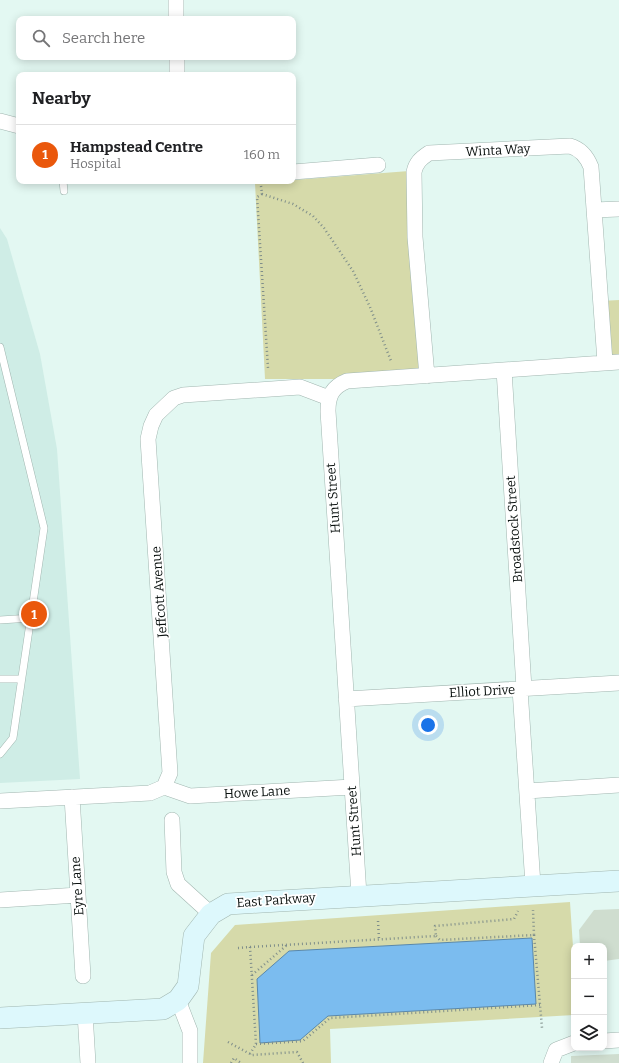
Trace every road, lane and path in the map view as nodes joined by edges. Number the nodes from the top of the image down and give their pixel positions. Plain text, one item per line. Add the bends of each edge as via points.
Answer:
1 (176, 0) edge
2 (176, 16) edge
3 (177, 60) edge
4 (177, 72) edge
5 (0, 121) edge
6 (16, 125) edge
7 (378, 165) dead end
8 (296, 172) edge
9 (63, 184) edge
10 (261, 186) dead end
11 (64, 191) dead end
12 (262, 194) junction
13 (619, 209) edge
14 (594, 210) junction
15 (0, 347) edge
16 (397, 361) dead end
17 (612, 362) edge
18 (268, 368) dead end
19 (504, 370) junction
20 (427, 376) junction
21 (329, 398) junction
22 (31, 618) junction
23 (0, 620) edge
24 (0, 679) edge
25 (21, 679) junction
26 (619, 683) edge
27 (522, 689) junction
28 (346, 699) junction
29 (0, 754) edge
30 (619, 785) edge
31 (164, 787) junction
32 (352, 787) junction
33 (527, 791) junction
34 (72, 797) junction
35 (0, 801) edge
36 (172, 820) dead end
37 (619, 880) edge
38 (533, 885) junction
39 (78, 895) junction
40 (359, 895) junction
41 (0, 900) edge
42 (533, 910) dead end
43 (518, 911) dead end
44 (211, 914) junction
45 (378, 921) dead end
46 (534, 935) junction
47 (436, 936) junction
48 (379, 939) junction
49 (288, 945) junction
50 (250, 947) junction
51 (238, 948) dead end
52 (83, 976) dead end
53 (252, 976) junction
54 (178, 1000) junction
55 (540, 1005) junction
56 (85, 1013) junction
57 (0, 1018) edge
58 (542, 1028) dead end
59 (619, 1040) edge
60 (607, 1041) edge
61 (228, 1042) dead end
62 (256, 1044) junction
63 (571, 1044) edge
64 (250, 1054) junction
65 (88, 1063) edge
66 (190, 1063) edge
67 (231, 1063) edge
68 (241, 1063) edge
69 (303, 1063) edge
70 (551, 1063) edge

1 - 2 street
3 - 4 street
5 - 6 street
7 - 8 street
9 - 11 lane
10 - 12 path
12 - 16 path via 292,204 313,216 324,228 353,271 370,306 390,361
12 - 18 path via 257,197
13 - 14 street
14 - 17 street, Winta Way
14 - 20 street, Winta Way via 591,167 584,154 570,146 429,153 421,158 414,172 415,237
15 - 22 lane via 44,528
17 - 19 street
19 - 20 street
19 - 27 street, Broadstock Street
20 - 21 street via 347,381 331,392
21 - 28 street, Hunt Street via 328,419
21 - 31 street, Jeffcott Avenue via 300,387 192,393 174,398 156,415 150,426 148,439 170,773
22 - 23 lane
22 - 25 lane
24 - 25 lane
25 - 29 lane via 13,738
26 - 27 street, Elliot Drive
27 - 28 street, Elliot Drive
27 - 33 street, Broadstock Street
28 - 32 street, Hunt Street
30 - 33 street
31 - 32 street, Howe Lane via 190,796
31 - 34 street via 150,793
32 - 40 street, Hunt Street
33 - 38 street, Broadstock Street
34 - 35 street
34 - 39 street, Eyre Lane
36 - 44 street via 174,872 178,884
37 - 38 street, East Parkway
38 - 40 street, East Parkway
39 - 41 street
39 - 52 street, Eyre Lane
40 - 44 street, East Parkway via 237,902 225,905
42 - 46 path
43 - 47 path via 514,919 435,926
44 - 54 street, East Parkway via 194,936 188,986
45 - 48 path
46 - 47 path via 440,940
46 - 55 path
47 - 48 path
48 - 49 path
49 - 50 path
49 - 53 path
50 - 51 path
50 - 53 path
53 - 62 path
54 - 56 street via 162,1009
54 - 66 street via 190,1031
55 - 58 path
55 - 62 path via 330,1018 303,1041
56 - 57 street
56 - 65 street
59 - 60 street
61 - 64 path
62 - 64 path
63 - 70 street via 556,1050
64 - 69 path via 297,1052
67 - 68 path via 234,1058

